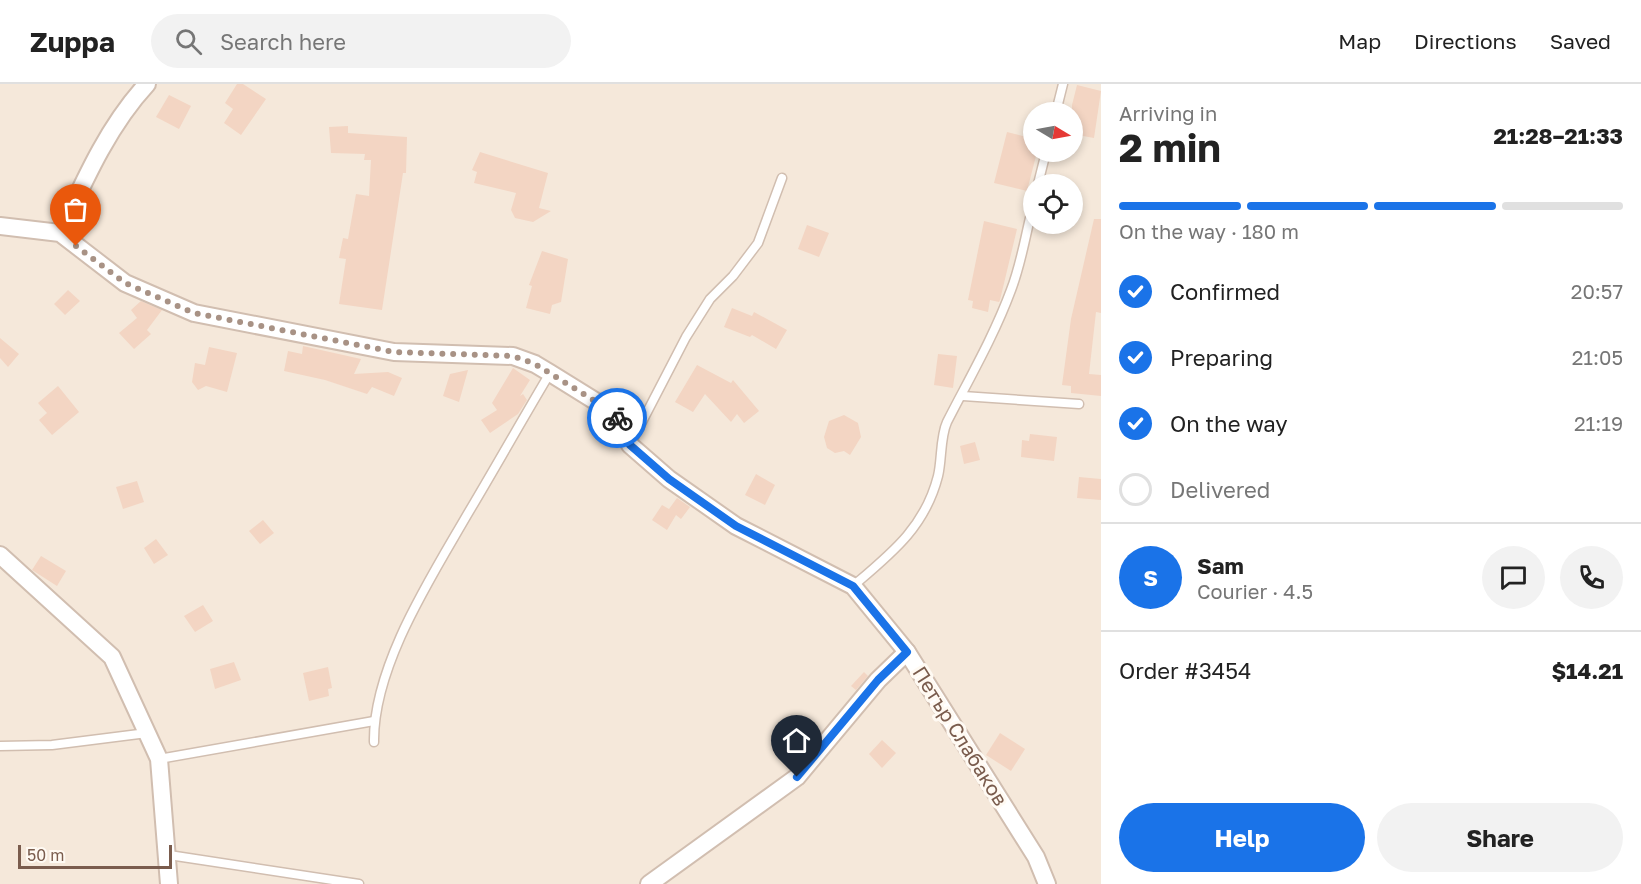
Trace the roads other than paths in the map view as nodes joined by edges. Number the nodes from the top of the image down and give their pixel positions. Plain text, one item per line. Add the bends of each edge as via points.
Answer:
1 (147, 84) edge
2 (1063, 84) edge
3 (1058, 102) edge
4 (782, 178) dead end
5 (0, 226) edge
6 (60, 233) junction
7 (1026, 234) edge
8 (550, 373) junction
9 (963, 396) junction
10 (1079, 404) dead end
11 (630, 445) junction
12 (0, 555) edge
13 (853, 586) junction
14 (907, 652) junction
15 (374, 721) junction
16 (147, 734) junction
17 (374, 742) dead end
18 (0, 746) edge
19 (159, 759) junction
20 (169, 855) junction
21 (169, 884) edge
22 (359, 884) edge
23 (649, 884) edge
24 (1047, 884) edge

1 - 6 street via 93,161
2 - 3 lane
4 - 11 lane via 758,243 710,299
5 - 6 street
6 - 8 street, Петър Слабаков via 125,283 194,313 394,352 513,356
7 - 9 lane via 1012,289
8 - 11 street, Петър Слабаков via 616,414
8 - 15 lane via 419,597 396,651
9 - 10 lane
9 - 13 lane via 946,425 934,493 923,517 904,540
11 - 13 street, Петър Слабаков via 669,479 736,526
12 - 16 street via 112,657
13 - 14 street, Петър Слабаков
14 - 23 street via 878,680 797,777
14 - 24 street, Петър Слабаков via 1036,857
15 - 17 lane
15 - 19 lane
16 - 18 lane via 52,745
16 - 19 street
19 - 20 street
20 - 21 street
20 - 22 lane

